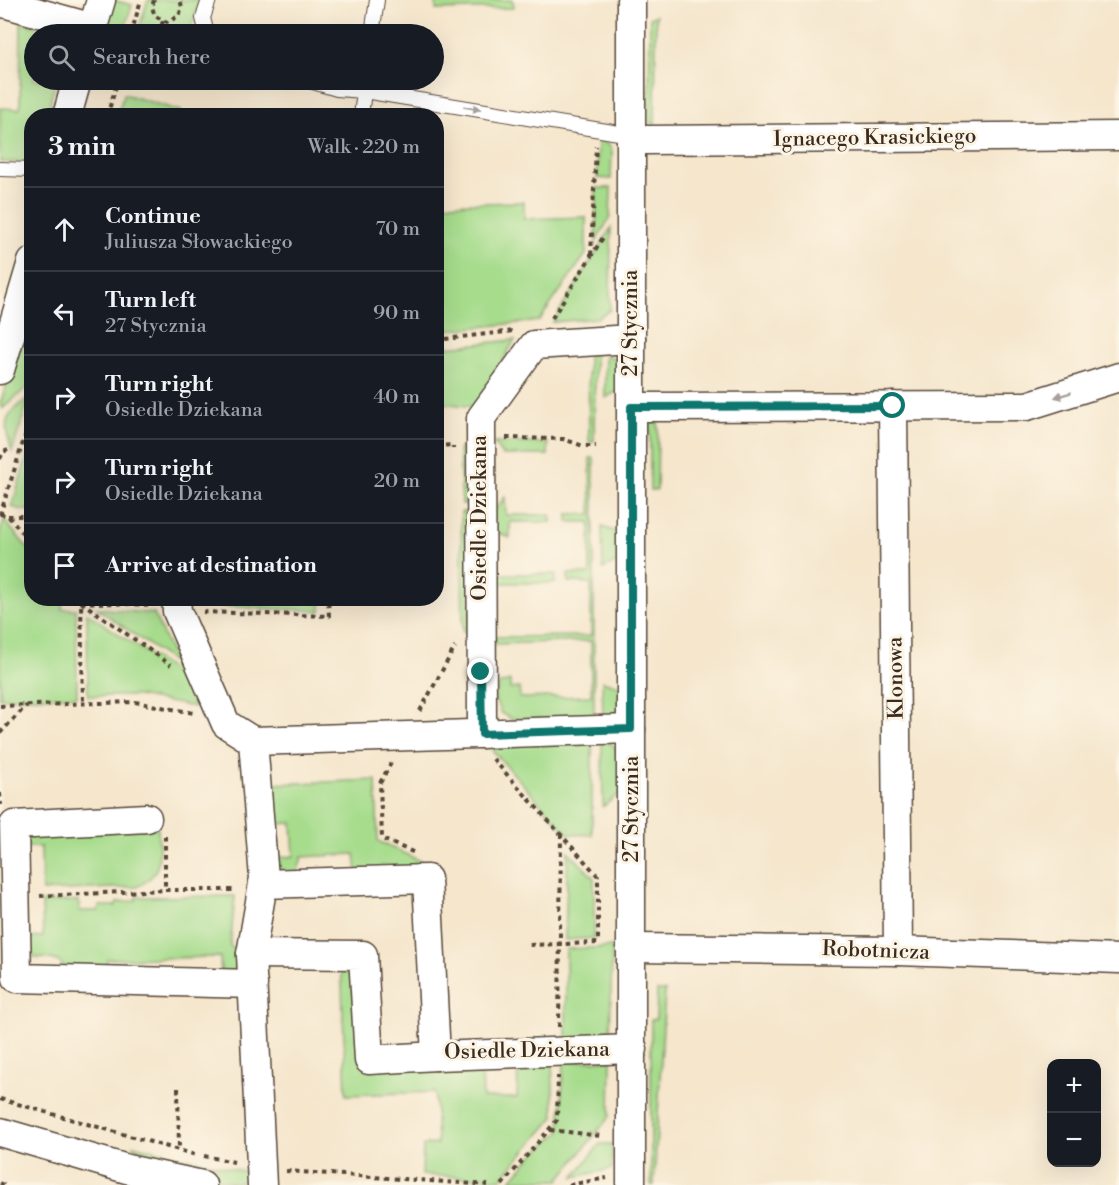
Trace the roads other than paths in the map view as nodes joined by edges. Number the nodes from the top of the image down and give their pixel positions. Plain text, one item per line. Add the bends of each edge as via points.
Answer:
1 (101, 0) edge
2 (209, 0) edge
3 (377, 0) edge
4 (631, 0) edge
5 (0, 2) edge
6 (70, 24) edge
7 (94, 24) edge
8 (204, 24) edge
9 (373, 24) edge
10 (74, 90) edge
11 (364, 90) edge
12 (386, 90) edge
13 (69, 108) edge
14 (362, 108) edge
15 (631, 135) junction
16 (1119, 136) edge
17 (0, 169) edge
18 (24, 170) edge
19 (24, 308) edge
20 (631, 339) junction
21 (3, 355) edge
22 (1119, 377) edge
23 (893, 406) junction
24 (631, 407) junction
25 (176, 606) edge
26 (631, 729) junction
27 (476, 734) junction
28 (253, 741) junction
29 (147, 818) road end
30 (10, 884) edge
31 (263, 887) junction
32 (633, 948) junction
33 (898, 951) junction
34 (251, 954) junction
35 (1119, 959) edge
36 (253, 984) junction
37 (633, 1049) junction
38 (436, 1056) junction
39 (0, 1132) edge
40 (623, 1181) edge
41 (201, 1185) edge
42 (262, 1185) edge

1 - 7 street
2 - 8 lane
3 - 9 lane
4 - 15 street, 27 Stycznia
5 - 6 street
10 - 13 street
11 - 14 lane
12 -> 15 lane
15 - 16 street, Ignacego Krasickiego via 645,140
15 - 20 street, 27 Stycznia
17 - 18 lane
19 - 21 street
20 - 24 street, 27 Stycznia
20 - 27 street, Osiedle Dziekana via 534,345 481,418
22 -> 23 street via 1027,406
23 - 24 street
23 - 33 street, Klonowa
24 - 26 street, 27 Stycznia
25 - 28 street via 226,724
26 - 27 street
26 - 32 street, 27 Stycznia
27 - 28 street
28 - 31 street
29 - 30 street via 14,825
30 - 36 street via 17,978
31 - 34 street
31 - 38 street, Osiedle Dziekana via 427,879
32 - 33 street, Robotnicza
32 - 37 street, 27 Stycznia
33 - 35 street, Robotnicza
34 - 36 street
34 - 38 street via 363,955 369,1060
36 - 42 street
37 - 38 street, Osiedle Dziekana
37 - 40 street, 27 Stycznia
39 - 41 street via 127,1169

